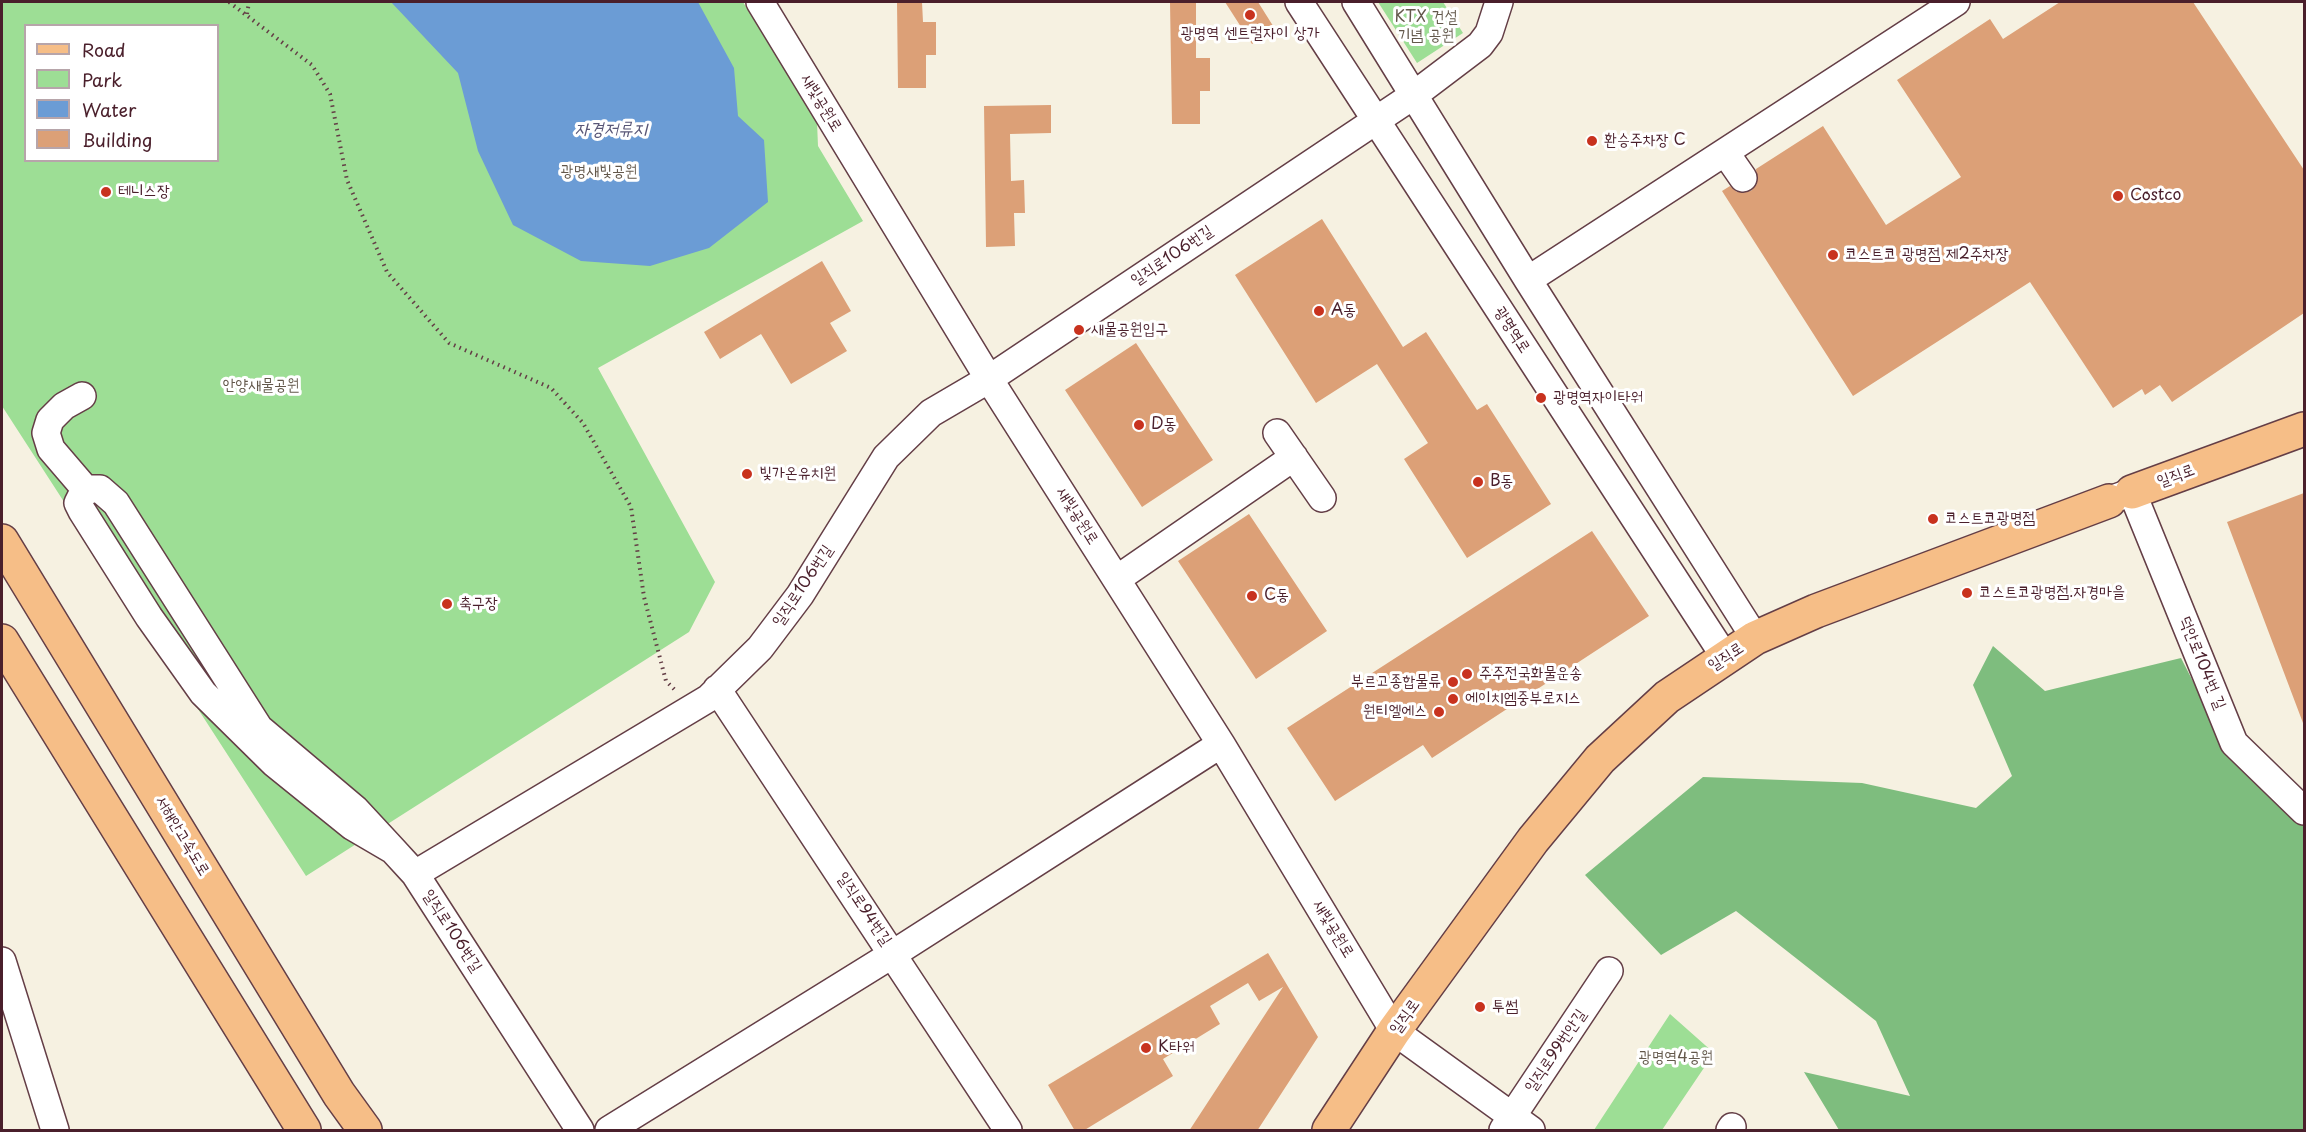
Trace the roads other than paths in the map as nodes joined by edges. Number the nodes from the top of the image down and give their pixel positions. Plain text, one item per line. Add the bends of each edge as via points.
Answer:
1 (760, 2) edge
2 (1299, 2) edge
3 (1356, 2) edge
4 (1499, 2) edge
5 (1956, 2) edge
6 (1414, 95) junction
7 (1374, 119) junction
8 (1725, 152) junction
9 (1743, 178) dead end
10 (1528, 280) junction
11 (989, 379) junction
12 (82, 396) dead end
13 (2304, 429) edge
14 (1277, 433) dead end
15 (1294, 457) junction
16 (2121, 497) junction
17 (1323, 498) dead end
18 (2, 541) edge
19 (1117, 579) junction
20 (1755, 638) junction
21 (2, 642) edge
22 (1725, 657) junction
23 (717, 689) junction
24 (1221, 744) junction
25 (2304, 812) edge
26 (415, 874) junction
27 (893, 954) junction
28 (2, 962) edge
29 (1609, 971) dead end
30 (1394, 1031) junction
31 (1515, 1126) edge
32 (55, 1131) edge
33 (303, 1131) edge
34 (365, 1131) edge
35 (580, 1131) edge
36 (609, 1131) edge
37 (1008, 1131) edge
38 (1329, 1131) edge

1 - 11 street, 새빛공원로
2 - 7 street, 광명역로
3 - 6 street
4 - 6 street, 일직로106번길 via 1489,33 1480,45
5 - 8 street
6 - 7 street, 일직로106번길
6 - 10 street
7 - 11 street, 일직로106번길
7 - 22 street, 광명역로
8 - 9 street
8 - 10 street
10 - 20 street
11 - 19 street, 새빛공원로
11 - 23 street, 일직로106번길 via 931,413 886,457 800,595 760,648
12 - 26 street via 50,420 46,433 51,449 87,491 100,489 116,503 259,728 355,809
13 - 16 main road, 일직로
14 - 15 street
15 - 17 street
15 - 19 street
16 - 20 main road, 일직로 via 1816,611
16 - 25 street, 덕안로104번 길 via 2234,743
18 - 34 main road, 서해안고속도로
19 - 24 street, 새빛공원로
20 - 22 main road, 일직로
21 - 33 main road
22 - 30 main road, 일직로 via 1667,698 1600,759 1533,840
23 - 26 street, 일직로106번길 via 709,698
23 - 27 street, 일직로94번길
24 - 27 street
24 - 30 street, 새빛공원로
26 - 35 street, 일직로106번길
27 - 36 street
27 - 37 street, 일직로94번길
28 - 32 street
29 - 31 street, 일직로99번안길
30 - 31 street
30 - 38 main road, 일직로

